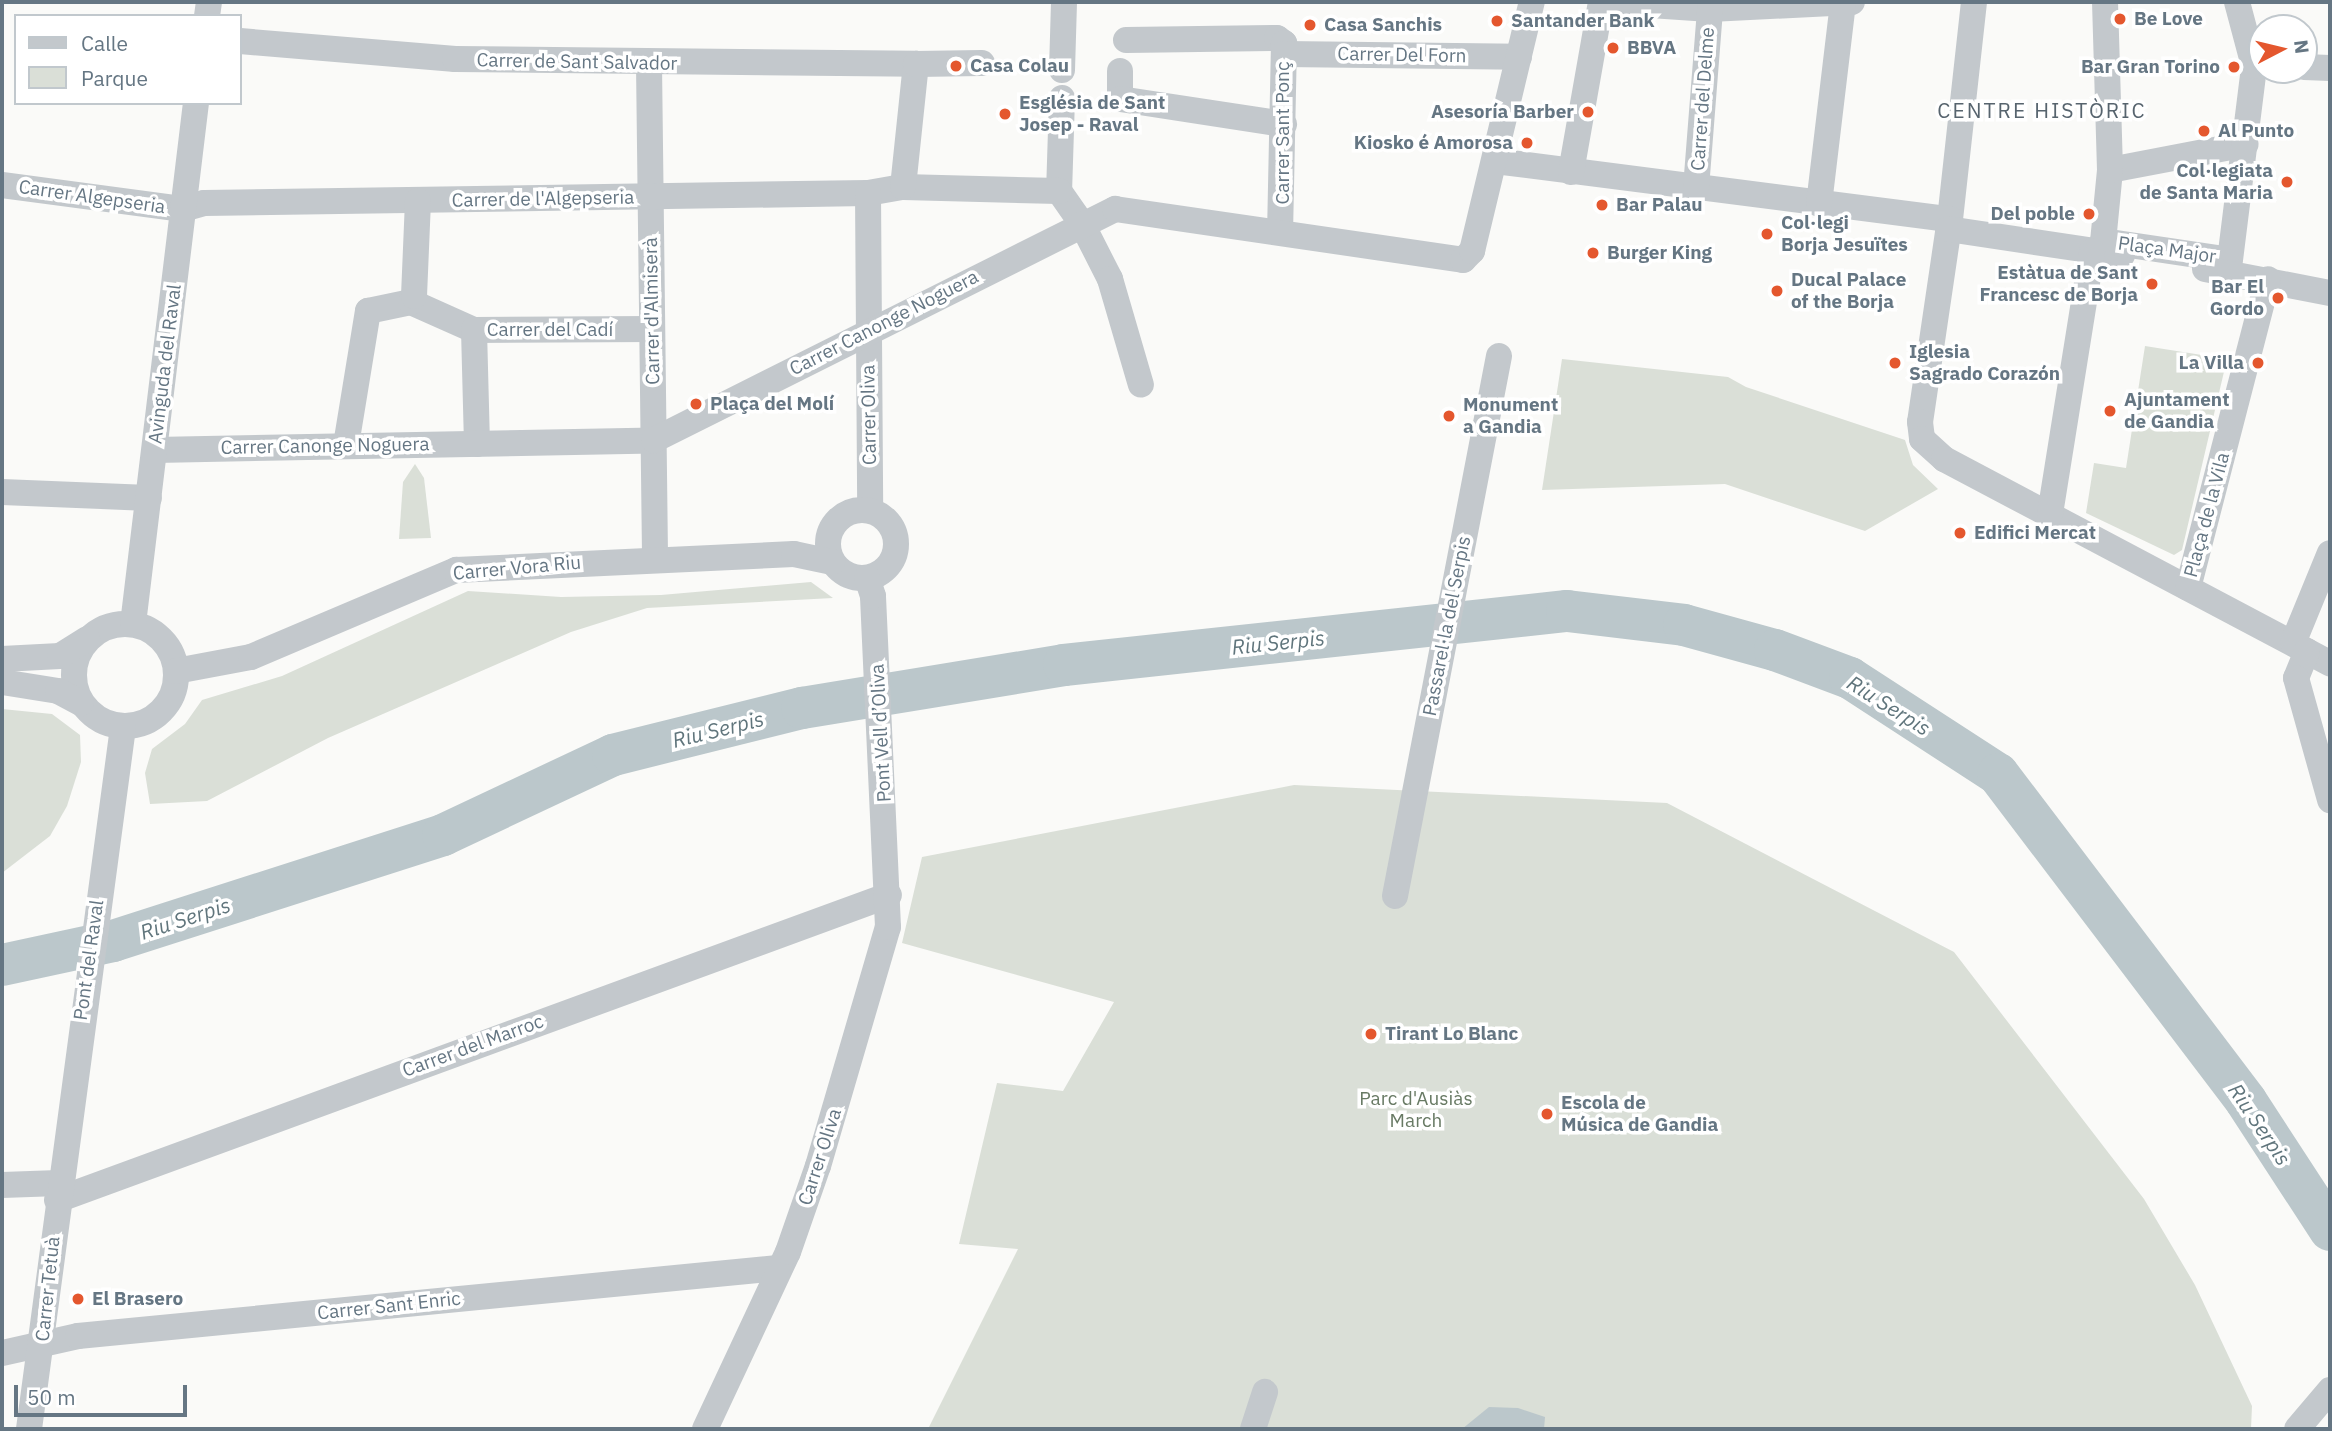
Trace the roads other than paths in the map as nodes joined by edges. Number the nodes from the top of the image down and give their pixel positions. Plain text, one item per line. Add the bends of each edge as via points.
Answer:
1 (1064, 2) edge
2 (1532, 2) edge
3 (1603, 2) edge
4 (1843, 2) edge
5 (1852, 2) edge
6 (1974, 2) edge
7 (2105, 2) edge
8 (2237, 2) edge
9 (1725, 7) edge
10 (2248, 36) edge
11 (1126, 40) dead end
12 (242, 41) edge
13 (1280, 46) junction
14 (1519, 57) junction
15 (982, 63) dead end
16 (649, 64) junction
17 (916, 64) junction
18 (1062, 70) dead end
19 (1120, 71) dead end
20 (2255, 84) edge
21 (1062, 98) dead end
22 (196, 105) edge
23 (1284, 124) junction
24 (2246, 144) junction
25 (1495, 160) junction
26 (2110, 170) junction
27 (1571, 172) junction
28 (2, 185) edge
29 (903, 187) junction
30 (1696, 188) junction
31 (1059, 191) junction
32 (868, 193) junction
33 (650, 198) junction
34 (418, 201) junction
35 (1819, 204) junction
36 (183, 209) junction
37 (1082, 224) junction
38 (1949, 224) junction
39 (1280, 232) junction
40 (2099, 248) junction
41 (2229, 266) junction
42 (2268, 279) junction
43 (2330, 293) edge
44 (411, 302) junction
45 (652, 329) junction
46 (474, 330) junction
47 (867, 331) junction
48 (1499, 356) dead end
49 (1141, 385) dead end
50 (654, 440) junction
51 (477, 444) junction
52 (346, 445) junction
53 (155, 450) junction
54 (2, 492) edge
55 (149, 498) junction
56 (870, 510) junction
57 (2050, 514) junction
58 (829, 532) junction
59 (2330, 553) edge
60 (793, 554) junction
61 (655, 559) junction
62 (832, 562) junction
63 (870, 587) junction
64 (2188, 588) junction
65 (133, 624) junction
66 (91, 636) junction
67 (2300, 647) junction
68 (2, 659) edge
69 (2330, 663) edge
70 (176, 671) junction
71 (2, 682) edge
72 (81, 702) junction
73 (122, 727) junction
74 (2326, 761) edge
75 (2330, 800) edge
76 (889, 882) junction
77 (1395, 896) dead end
78 (64, 1148) joint
79 (2, 1185) edge
80 (58, 1191) junction
81 (778, 1268) junction
82 (42, 1344) junction
83 (2, 1353) edge
84 (2330, 1390) edge
85 (1265, 1392) dead end
86 (29, 1429) edge
87 (705, 1429) edge
88 (1253, 1429) edge
89 (2297, 1429) edge

1 - 18 street
2 - 14 street
3 - 9 street
3 - 27 street
4 - 5 street
4 - 9 street
4 - 35 street
6 - 38 street
7 - 26 street, Plaça Major
8 - 10 street
9 - 30 street, Carrer del Delme
11 - 13 street, Carrer Del Forn
12 - 16 street, Carrer de Sant Salvador via 455,60
13 - 14 street, Carrer Del Forn
13 - 23 street, Carrer Sant Ponç
14 - 25 street
15 - 17 street, Carrer de Sant Salvador
16 - 17 street, Carrer de Sant Salvador
16 - 33 street, Carrer d'Almiserà
17 - 29 street
19 - 23 street via 1120,99
20 - 24 street, Plaça Major
21 - 31 street
22 - 36 street, Avinguda del Raval
23 - 39 street, Carrer Sant Ponç
24 - 26 street
24 - 41 street, Plaça Major
25 - 27 street
25 - 39 street, Carrer Canonge Noguera via 1472,251 1463,260
26 - 40 street, Plaça Major
27 - 30 street
28 - 36 street, Carrer Algepseria
29 - 31 street, Carrer de l'Algepseria
29 - 32 street, Carrer de l'Algepseria
30 - 35 street
31 - 37 street
32 - 33 street, Carrer de l'Algepseria
32 - 47 street, Carrer Oliva
33 - 34 street, Carrer de l'Algepseria
33 - 45 street, Carrer d'Almiserà
34 - 36 street, Carrer de l'Algepseria via 204,203
34 - 44 street
35 - 38 street
36 - 53 street, Avinguda del Raval
37 - 39 street, Carrer Canonge Noguera via 1115,209 1131,208
37 - 47 street, Carrer Canonge Noguera
37 - 49 street via 1110,279
38 - 40 street
38 - 57 street via 1920,422 1922,439 1944,459
40 - 41 street, Plaça Major
40 - 57 street
41 - 42 street
42 - 43 street
42 - 64 street, Plaça de la Vila
44 - 46 street, Carrer del Cadí
44 - 52 street via 368,311
45 - 46 street, Carrer del Cadí
45 - 50 street, Carrer d'Almiserà
46 - 51 street
47 - 50 street, Carrer Canonge Noguera
47 - 56 street, Carrer Oliva
48 - 77 street, Passarel·la del Serpis
50 - 51 street, Carrer Canonge Noguera
50 - 61 street, Carrer d'Almiserà
51 - 52 street, Carrer Canonge Noguera
52 - 53 street, Carrer Canonge Noguera
53 - 55 street, Avinguda del Raval
54 - 55 street
55 - 65 street, Avinguda del Raval
56 - 58 street via 841,516
56 - 63 street via 893,528 896,547
57 - 64 street
58 - 60 street, Carrer Vora Riu
58 - 62 street
59 - 67 street
60 - 61 street, Carrer Vora Riu
60 - 62 street, Carrer Vora Riu
61 - 70 street, Carrer Vora Riu via 456,570 251,657
62 - 63 street
63 - 76 street, Pont Vell d’Oliva
64 - 67 street
65 - 66 street via 111,626
65 - 70 street via 167,645
66 - 68 street via 60,656
66 - 72 street via 75,660 73,675
67 - 69 street
67 - 74 street via 2296,678
70 - 73 street via 170,699 162,711 150,720
71 - 72 street via 58,691
72 - 73 street via 92,715
73 - 78 street, Pont del Raval
74 - 75 street
76 - 80 street, Carrer del Marroc
76 - 81 street, Carrer Oliva via 888,927 845,1079 793,1240
78 - 80 street, Carrer Tetuà
79 - 80 street, Carrer del Marroc
80 - 82 street, Carrer Tetuà
81 - 82 street, Carrer Sant Enric via 78,1336
81 - 87 street, Carrer Oliva
82 - 83 street, Carrer Sant Enric
82 - 86 street, Carrer Tetuà
84 - 89 street
85 - 88 street

